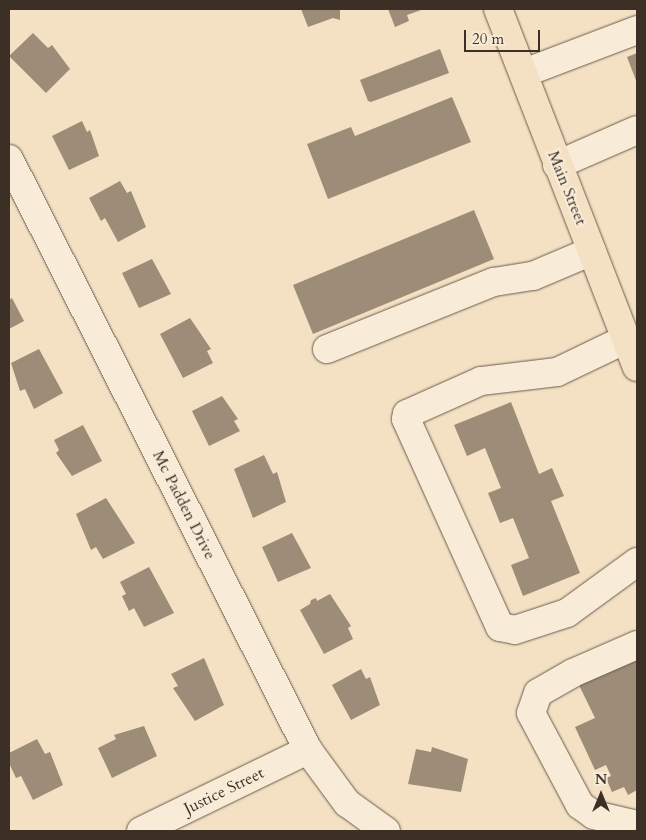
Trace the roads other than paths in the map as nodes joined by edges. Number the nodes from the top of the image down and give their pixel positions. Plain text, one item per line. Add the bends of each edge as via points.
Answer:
1 (498, 9) edge
2 (637, 30) edge
3 (524, 73) junction
4 (637, 130) edge
5 (9, 159) edge
6 (557, 165) junction
7 (592, 251) junction
8 (626, 339) junction
9 (327, 349) dead end
10 (637, 367) edge
11 (637, 562) edge
12 (637, 645) edge
13 (308, 750) junction
14 (637, 825) edge
15 (141, 831) edge
16 (386, 831) edge

1 - 3 main road, Main Street
2 - 3 street
3 - 6 main road, Main Street
4 - 6 street
5 - 13 street, Mc Padden Drive
6 - 7 main road, Main Street
7 - 8 main road, Main Street
7 - 9 street via 533,276 494,282
8 - 10 main road, Main Street
8 - 11 street via 557,372 481,381 407,414 406,419 500,627 515,630 566,612
12 - 14 street via 573,673 538,693 531,713 580,805 594,815
13 - 15 street, Justice Street
13 - 16 street, Mc Padden Drive via 347,803

